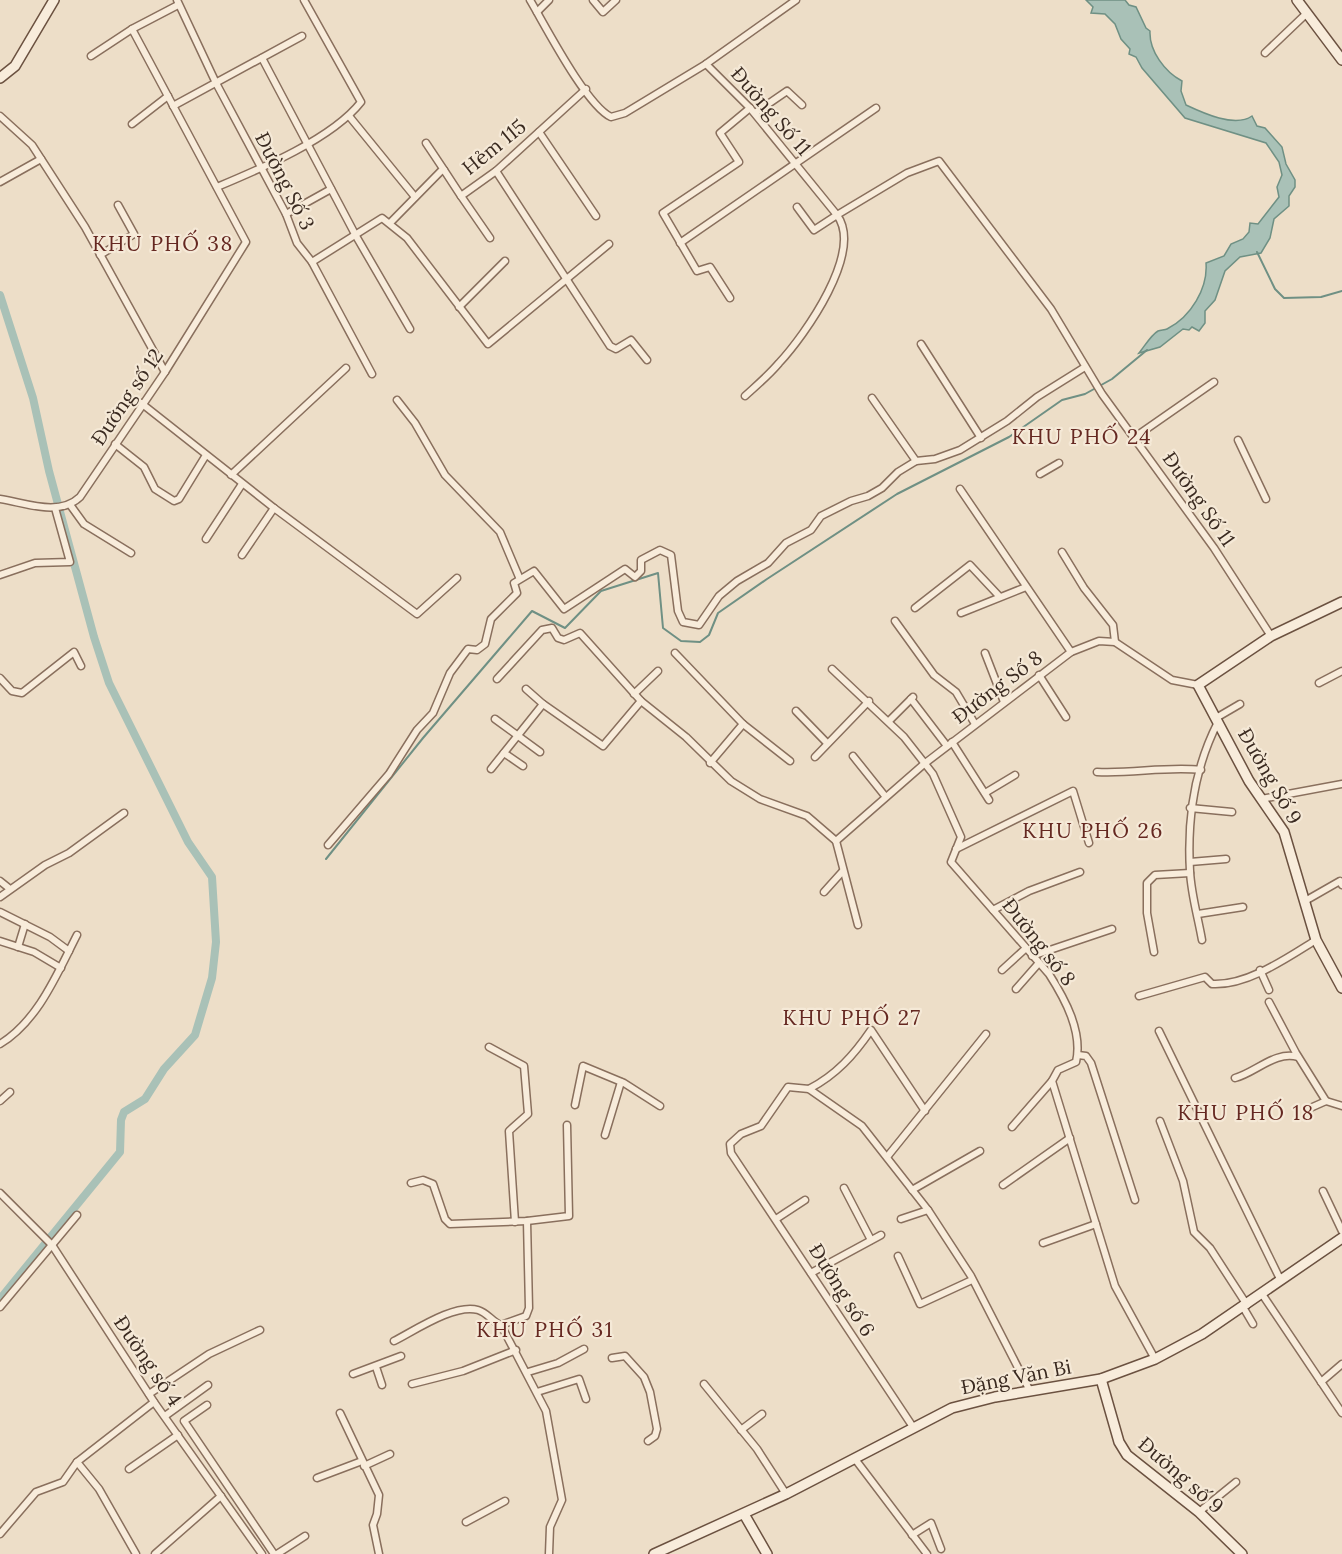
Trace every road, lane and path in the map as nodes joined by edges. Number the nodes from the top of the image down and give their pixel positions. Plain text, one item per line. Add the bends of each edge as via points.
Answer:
1 (54, 0) edge
2 (304, 0) edge
3 (531, 0) edge
4 (549, 0) edge
5 (593, 0) edge
6 (616, 0) edge
7 (1297, 0) edge
8 (791, 1) edge
9 (177, 3) edge
10 (537, 12) junction
11 (1307, 14) junction
12 (132, 29) junction
13 (302, 36) dead end
14 (1266, 53) dead end
15 (91, 56) dead end
16 (262, 58) junction
17 (1342, 60) edge
18 (706, 64) junction
19 (0, 78) edge
20 (216, 83) junction
21 (586, 89) junction
22 (168, 96) junction
23 (801, 105) dead end
24 (173, 106) junction
25 (876, 108) dead end
26 (752, 110) junction
27 (0, 116) edge
28 (349, 116) junction
29 (132, 124) dead end
30 (539, 132) junction
31 (307, 142) junction
32 (426, 143) dead end
33 (41, 159) junction
34 (796, 165) junction
35 (261, 168) junction
36 (444, 170) junction
37 (496, 171) junction
38 (0, 182) edge
39 (216, 187) junction
40 (331, 189) junction
41 (461, 196) junction
42 (415, 197) junction
43 (118, 205) dead end
44 (797, 207) dead end
45 (286, 214) junction
46 (837, 215) junction
47 (596, 216) dead end
48 (390, 223) junction
49 (356, 236) junction
50 (490, 238) dead end
51 (680, 243) junction
52 (609, 244) dead end
53 (100, 255) junction
54 (505, 261) dead end
55 (312, 262) junction
56 (567, 279) junction
57 (730, 298) dead end
58 (459, 307) junction
59 (410, 329) dead end
60 (921, 344) dead end
61 (647, 360) dead end
62 (346, 368) dead end
63 (1086, 368) junction
64 (165, 372) junction
65 (372, 374) dead end
66 (1215, 382) dead end
67 (745, 396) dead end
68 (872, 398) dead end
69 (397, 400) dead end
70 (141, 403) junction
71 (1135, 437) junction
72 (981, 438) junction
73 (1238, 440) dead end
74 (115, 444) junction
75 (207, 455) junction
76 (916, 461) junction
77 (1059, 463) dead end
78 (1040, 474) dead end
79 (231, 475) junction
80 (242, 484) junction
81 (960, 489) dead end
82 (0, 499) edge
83 (1266, 499) dead end
84 (71, 506) junction
85 (56, 508) junction
86 (274, 508) junction
87 (206, 539) dead end
88 (1062, 552) dead end
89 (131, 553) dead end
90 (242, 555) dead end
91 (0, 575) edge
92 (519, 577) junction
93 (458, 578) dead end
94 (1026, 587) junction
95 (999, 596) junction
96 (1342, 602) edge
97 (915, 608) dead end
98 (961, 613) dead end
99 (896, 621) dead end
100 (1270, 636) junction
101 (1115, 642) junction
102 (1071, 652) junction
103 (675, 653) dead end
104 (985, 653) dead end
105 (81, 666) dead end
106 (832, 669) dead end
107 (658, 671) dead end
108 (1342, 671) edge
109 (1039, 675) junction
110 (0, 678) edge
111 (497, 679) dead end
112 (1319, 683) dead end
113 (1198, 685) junction
114 (526, 689) dead end
115 (634, 694) junction
116 (641, 701) junction
117 (869, 701) junction
118 (1004, 702) junction
119 (543, 704) junction
120 (1240, 704) dead end
121 (796, 711) dead end
122 (1066, 717) dead end
123 (495, 719) dead end
124 (1217, 720) junction
125 (889, 722) junction
126 (743, 724) junction
127 (975, 724) junction
128 (519, 735) junction
129 (827, 743) junction
130 (949, 744) junction
131 (540, 752) dead end
132 (504, 753) junction
133 (853, 756) dead end
134 (815, 757) dead end
135 (790, 761) dead end
136 (710, 763) junction
137 (924, 764) junction
138 (523, 766) dead end
139 (491, 769) dead end
140 (1201, 770) junction
141 (1097, 772) dead end
142 (1015, 775) dead end
143 (1342, 784) edge
144 (985, 793) junction
145 (885, 796) junction
146 (1262, 799) junction
147 (989, 800) dead end
148 (1190, 808) junction
149 (1232, 812) dead end
150 (124, 813) dead end
151 (836, 841) junction
152 (1089, 843) dead end
153 (328, 845) dead end
154 (956, 849) junction
155 (1226, 859) dead end
156 (1190, 862) junction
157 (842, 872) junction
158 (1080, 872) dead end
159 (1190, 873) junction
160 (0, 881) edge
161 (1342, 885) edge
162 (10, 889) junction
163 (824, 892) dead end
164 (0, 897) edge
165 (1305, 901) junction
166 (1243, 907) dead end
167 (993, 910) junction
168 (0, 912) edge
169 (1198, 914) junction
170 (25, 924) junction
171 (858, 925) dead end
172 (1112, 929) dead end
173 (77, 936) dead end
174 (1202, 940) dead end
175 (1316, 940) junction
176 (0, 941) edge
177 (18, 947) junction
178 (1025, 949) junction
179 (69, 951) junction
180 (1154, 952) dead end
181 (1032, 956) junction
182 (1038, 964) junction
183 (61, 968) junction
184 (1002, 970) dead end
185 (1260, 970) junction
186 (1016, 988) dead end
187 (1342, 988) edge
188 (1269, 990) dead end
189 (1139, 996) dead end
190 (1269, 1002) dead end
191 (1158, 1031) dead end
192 (986, 1034) dead end
193 (0, 1043) edge
194 (489, 1047) dead end
195 (1077, 1055) junction
196 (1298, 1057) junction
197 (1234, 1078) dead end
198 (1052, 1081) junction
199 (621, 1082) junction
200 (809, 1089) junction
201 (10, 1092) dead end
202 (0, 1101) edge
203 (1326, 1101) junction
204 (575, 1105) dead end
205 (660, 1106) dead end
206 (1342, 1106) edge
207 (1308, 1110) dead end
208 (926, 1111) junction
209 (1160, 1121) dead end
210 (567, 1125) dead end
211 (1012, 1127) dead end
212 (605, 1135) dead end
213 (1070, 1138) junction
214 (980, 1150) dead end
215 (887, 1157) junction
216 (411, 1183) dead end
217 (1003, 1185) dead end
218 (844, 1188) dead end
219 (912, 1190) junction
220 (1323, 1191) dead end
221 (0, 1193) edge
222 (805, 1200) dead end
223 (1136, 1200) dead end
224 (928, 1210) junction
225 (77, 1215) dead end
226 (776, 1219) junction
227 (901, 1219) dead end
228 (527, 1221) junction
229 (514, 1222) junction
230 (1096, 1224) junction
231 (1342, 1231) edge
232 (881, 1235) dead end
233 (1342, 1238) edge
234 (871, 1240) junction
235 (1043, 1243) dead end
236 (52, 1245) junction
237 (898, 1257) dead end
238 (811, 1273) junction
239 (972, 1280) junction
240 (1281, 1281) junction
241 (1262, 1294) junction
242 (1245, 1306) junction
243 (0, 1307) edge
244 (1253, 1324) dead end
245 (501, 1325) junction
246 (260, 1330) dead end
247 (394, 1341) dead end
248 (584, 1349) dead end
249 (516, 1350) junction
250 (401, 1356) dead end
251 (612, 1358) dead end
252 (1155, 1359) junction
253 (1342, 1364) edge
254 (376, 1367) junction
255 (528, 1372) junction
256 (353, 1374) dead end
257 (1101, 1379) junction
258 (1321, 1382) junction
259 (412, 1384) dead end
260 (704, 1384) dead end
261 (382, 1385) dead end
262 (208, 1386) dead end
263 (1030, 1391) junction
264 (537, 1392) junction
265 (149, 1394) junction
266 (586, 1399) dead end
267 (154, 1402) junction
268 (207, 1405) dead end
269 (340, 1413) dead end
270 (1342, 1413) edge
271 (762, 1414) dead end
272 (165, 1416) junction
273 (913, 1427) junction
274 (741, 1430) junction
275 (178, 1435) junction
276 (648, 1442) dead end
277 (390, 1454) dead end
278 (855, 1460) junction
279 (77, 1462) junction
280 (363, 1463) junction
281 (129, 1469) dead end
282 (317, 1478) dead end
283 (1236, 1482) dead end
284 (786, 1494) junction
285 (221, 1496) junction
286 (505, 1501) dead end
287 (1199, 1512) junction
288 (744, 1514) junction
289 (466, 1522) dead end
290 (259, 1532) junction
291 (0, 1534) edge
292 (912, 1535) junction
293 (305, 1536) dead end
294 (251, 1539) junction
295 (942, 1549) dead end
296 (136, 1554) edge
297 (155, 1554) edge
298 (262, 1554) edge
299 (275, 1554) edge
300 (379, 1554) edge
301 (549, 1554) edge
302 (654, 1554) edge
303 (767, 1554) edge
304 (927, 1554) edge
305 (1242, 1554) edge

1 - 19 street via 15,66
2 - 28 street via 360,98
3 - 10 street, Đường Số 11
4 - 10 street
5 - 6 street via 603,12
7 - 11 street
8 - 18 street
9 - 12 street
9 - 20 street, Đường Số 3
10 - 21 street, Đường Số 11
11 - 14 street
11 - 17 street
12 - 15 street
12 - 22 street
13 - 16 street
16 - 20 street
16 - 31 street
18 - 21 street, Đường Số 11 via 625,113 611,117 604,114
18 - 26 street, Đường Số 11
20 - 24 street
20 - 35 street, Đường Số 3
21 - 30 street, Hẻm 115
22 - 24 street
22 - 29 street
23 - 26 street via 787,91
24 - 39 street
25 - 34 street
26 - 34 street, Đường Số 11
26 - 51 street via 720,133 739,162 663,213
27 - 33 street
28 - 31 street
28 - 42 street
30 - 37 street, Hẻm 115
30 - 47 street
31 - 35 street
31 - 40 street
32 - 36 street
33 - 38 street
33 - 53 street
34 - 46 street, Đường Số 11
34 - 51 street
35 - 39 street
35 - 45 street, Đường Số 3
36 - 41 street
36 - 42 street
37 - 41 street, Hẻm 115
37 - 56 street
39 - 64 street, Đường số 12 via 246,242
40 - 45 street
40 - 49 street
41 - 50 street, Hẻm 115
42 - 48 street
43 - 53 street via 134,234
44 - 46 street via 814,231
45 - 55 street, Đường Số 3 via 297,243
46 - 63 street, Đường Số 11 via 908,173 939,161 1051,309
46 - 67 street via 844,245 836,278 780,363
48 - 49 street via 382,218
48 - 58 street via 407,238
49 - 55 street
49 - 59 street
51 - 57 street via 697,271 710,267
52 - 56 street
53 - 64 street
54 - 58 street
55 - 65 street, Đường Số 3
56 - 58 street via 488,344
56 - 61 street via 611,348 631,340
60 - 72 street
62 - 79 street
63 - 71 street, Đường Số 11
63 - 72 street via 1037,396
64 - 70 street, Đường số 12
66 - 71 street
68 - 76 street
69 - 92 street via 446,475 500,532
70 - 74 street, Đường số 12
70 - 75 street
71 - 100 street, Đường Số 11 via 1214,548
72 - 76 street via 935,459
73 - 83 street
74 - 75 street via 144,467 155,489 174,501
74 - 84 street, Đường số 12
75 - 79 street
76 - 92 street via 897,471 875,492 821,516 811,530 786,543 768,562 719,596 699,625 683,622 671,555 660,550 641,560 641,571 635,577 625,569 564,609 534,571
77 - 78 street
79 - 80 street
80 - 86 street
80 - 87 street
81 - 94 street
82 - 85 street
84 - 85 street
84 - 89 street via 84,524
85 - 91 street via 70,562 35,563
86 - 90 street
86 - 93 street via 417,614
88 - 101 street via 1113,625
92 - 153 street via 514,583 517,593 491,619 485,644 477,650 468,649 450,673 433,713 417,730 389,774
94 - 95 street
94 - 102 street
95 - 97 street via 970,565
95 - 98 street
96 - 100 street
99 - 127 street via 934,675 956,692
100 - 113 street
101 - 102 street, Đường Số 8 via 1099,641
101 - 113 street via 1172,680
102 - 109 street, Đường Số 8
103 - 126 street
104 - 118 street
105 - 110 street via 74,652 22,693 12,692
106 - 117 street, Đường số 8
107 - 115 street
108 - 112 street
109 - 118 street, Đường Số 8
109 - 122 street
111 - 115 street via 549,627 564,640 583,635
113 - 124 street, Đường Số 9
114 - 119 street
115 - 116 street
116 - 119 street via 603,746
116 - 136 street via 686,737
117 - 125 street, Đường số 8
117 - 129 street
118 - 127 street, Đường Số 8
119 - 128 street
120 - 124 street
121 - 129 street
123 - 128 street
124 - 140 street
124 - 146 street, Đường Số 9
125 - 130 street via 912,698
125 - 137 street, Đường số 8
126 - 135 street
126 - 136 street
127 - 130 street, Đường Số 8
128 - 131 street
128 - 132 street
129 - 134 street
130 - 137 street, Đường Số 8
130 - 144 street
132 - 138 street
132 - 139 street
133 - 145 street
136 - 151 street via 760,799 807,816
137 - 145 street, Đường Số 8
137 - 154 street, Đường số 8 via 933,774 961,837
140 - 141 street
140 - 148 street
142 - 144 street
143 - 146 street
144 - 147 street
145 - 151 street, Đường Số 8
146 - 165 street, Đường Số 9 via 1284,832
148 - 149 street
148 - 156 street
150 - 162 street
151 - 157 street
152 - 154 street via 1073,791
154 - 167 street, Đường số 8 via 951,862
155 - 156 street
156 - 159 street
157 - 163 street
157 - 171 street
158 - 167 street via 1029,891
159 - 169 street
159 - 180 street via 1155,875 1147,883 1147,913
160 - 162 street
161 - 165 street via 1340,881
162 - 164 street
165 - 175 street, Đường Số 9
166 - 169 street
167 - 178 street, Đường số 8
168 - 170 street
169 - 174 street
170 - 177 street
170 - 179 street
172 - 181 street
173 - 179 street
175 - 185 street
175 - 187 street, Đường Số 9
176 - 177 street
177 - 183 street
178 - 181 street, Đường số 8
178 - 184 street
179 - 183 street
181 - 182 street, Đường số 8
182 - 186 street
182 - 195 street, Đường số 8 via 1062,994 1078,1039
183 - 193 street via 26,1020
185 - 188 street
185 - 189 street via 1225,985 1212,984 1205,977
190 - 196 street
191 - 240 street
192 - 208 street
194 - 229 street via 524,1066 528,1114 510,1131
195 - 198 street via 1076,1062 1058,1070
195 - 223 street via 1089,1059
196 - 197 street via 1282,1056
196 - 203 street
198 - 211 street
198 - 213 street
199 - 204 street via 583,1066
199 - 205 street
199 - 212 street
200 - 208 street via 831,1078 871,1030
200 - 215 street via 855,1119
200 - 226 street, Đường số 6 via 788,1087 761,1126 741,1134 730,1144 742,1172
201 - 202 street
203 - 206 street
203 - 207 street
208 - 215 street
209 - 242 street via 1183,1182 1194,1232 1210,1248
210 - 228 street via 569,1216
213 - 217 street
213 - 230 street
214 - 219 street
215 - 219 street
216 - 229 street via 423,1180 433,1184 448,1223
218 - 234 street
219 - 224 street
220 - 231 street
221 - 236 street, Đường số 4
222 - 226 street
224 - 227 street
224 - 239 street
225 - 236 street
226 - 238 street, Đường số 6
228 - 229 street
228 - 245 street via 529,1308 526,1316
230 - 235 street
230 - 252 street via 1115,1286
232 - 234 street
233 - 240 street, Đặng Văn Bi
234 - 238 street
236 - 243 street
236 - 265 street, Đường số 4
237 - 239 street via 920,1304
238 - 273 street, Đường số 6
239 - 263 street
240 - 241 street, Đặng Văn Bi
241 - 242 street, Đặng Văn Bi
241 - 258 street
242 - 244 street
242 - 252 street, Đặng Văn Bi
245 - 247 street via 488,1314 465,1309
245 - 249 street
246 - 265 street via 208,1354
248 - 255 street via 558,1364
249 - 255 street
249 - 259 street via 463,1371
250 - 254 street
251 - 276 street via 625,1356 644,1377 657,1429 656,1436
252 - 257 street, Đặng Văn Bi
253 - 258 street
254 - 256 street
254 - 261 street
255 - 264 street
257 - 263 street, Đặng Văn Bi
257 - 287 street, Đường số 9 via 1119,1442 1127,1455
258 - 270 street
260 - 274 street
262 - 272 street
263 - 273 street, Đặng Văn Bi via 952,1408
264 - 266 street via 579,1379
264 - 301 street via 546,1412 562,1500 550,1527
265 - 267 street, Đường số 4
267 - 272 street, Đường số 4
267 - 279 street
268 - 290 street via 184,1421
269 - 280 street
271 - 274 street
272 - 275 street, Đường số 4
273 - 278 street, Đặng Văn Bi
274 - 284 street
275 - 281 street
275 - 285 street, Đường số 4
277 - 280 street
278 - 284 street, Đặng Văn Bi
278 - 292 street
279 - 291 street via 63,1482 36,1492
279 - 296 street via 99,1489
280 - 282 street
280 - 300 street via 379,1495 373,1525
283 - 287 street
284 - 288 street, Đặng Văn Bi
285 - 294 street, Đường số 4
285 - 297 street
286 - 289 street
287 - 305 street, Đường số 9
288 - 302 street, Đặng Văn Bi
288 - 303 street
290 - 294 street
290 - 299 street
292 - 295 street via 931,1523
292 - 304 street
293 - 299 street
294 - 298 street, Đường số 4

